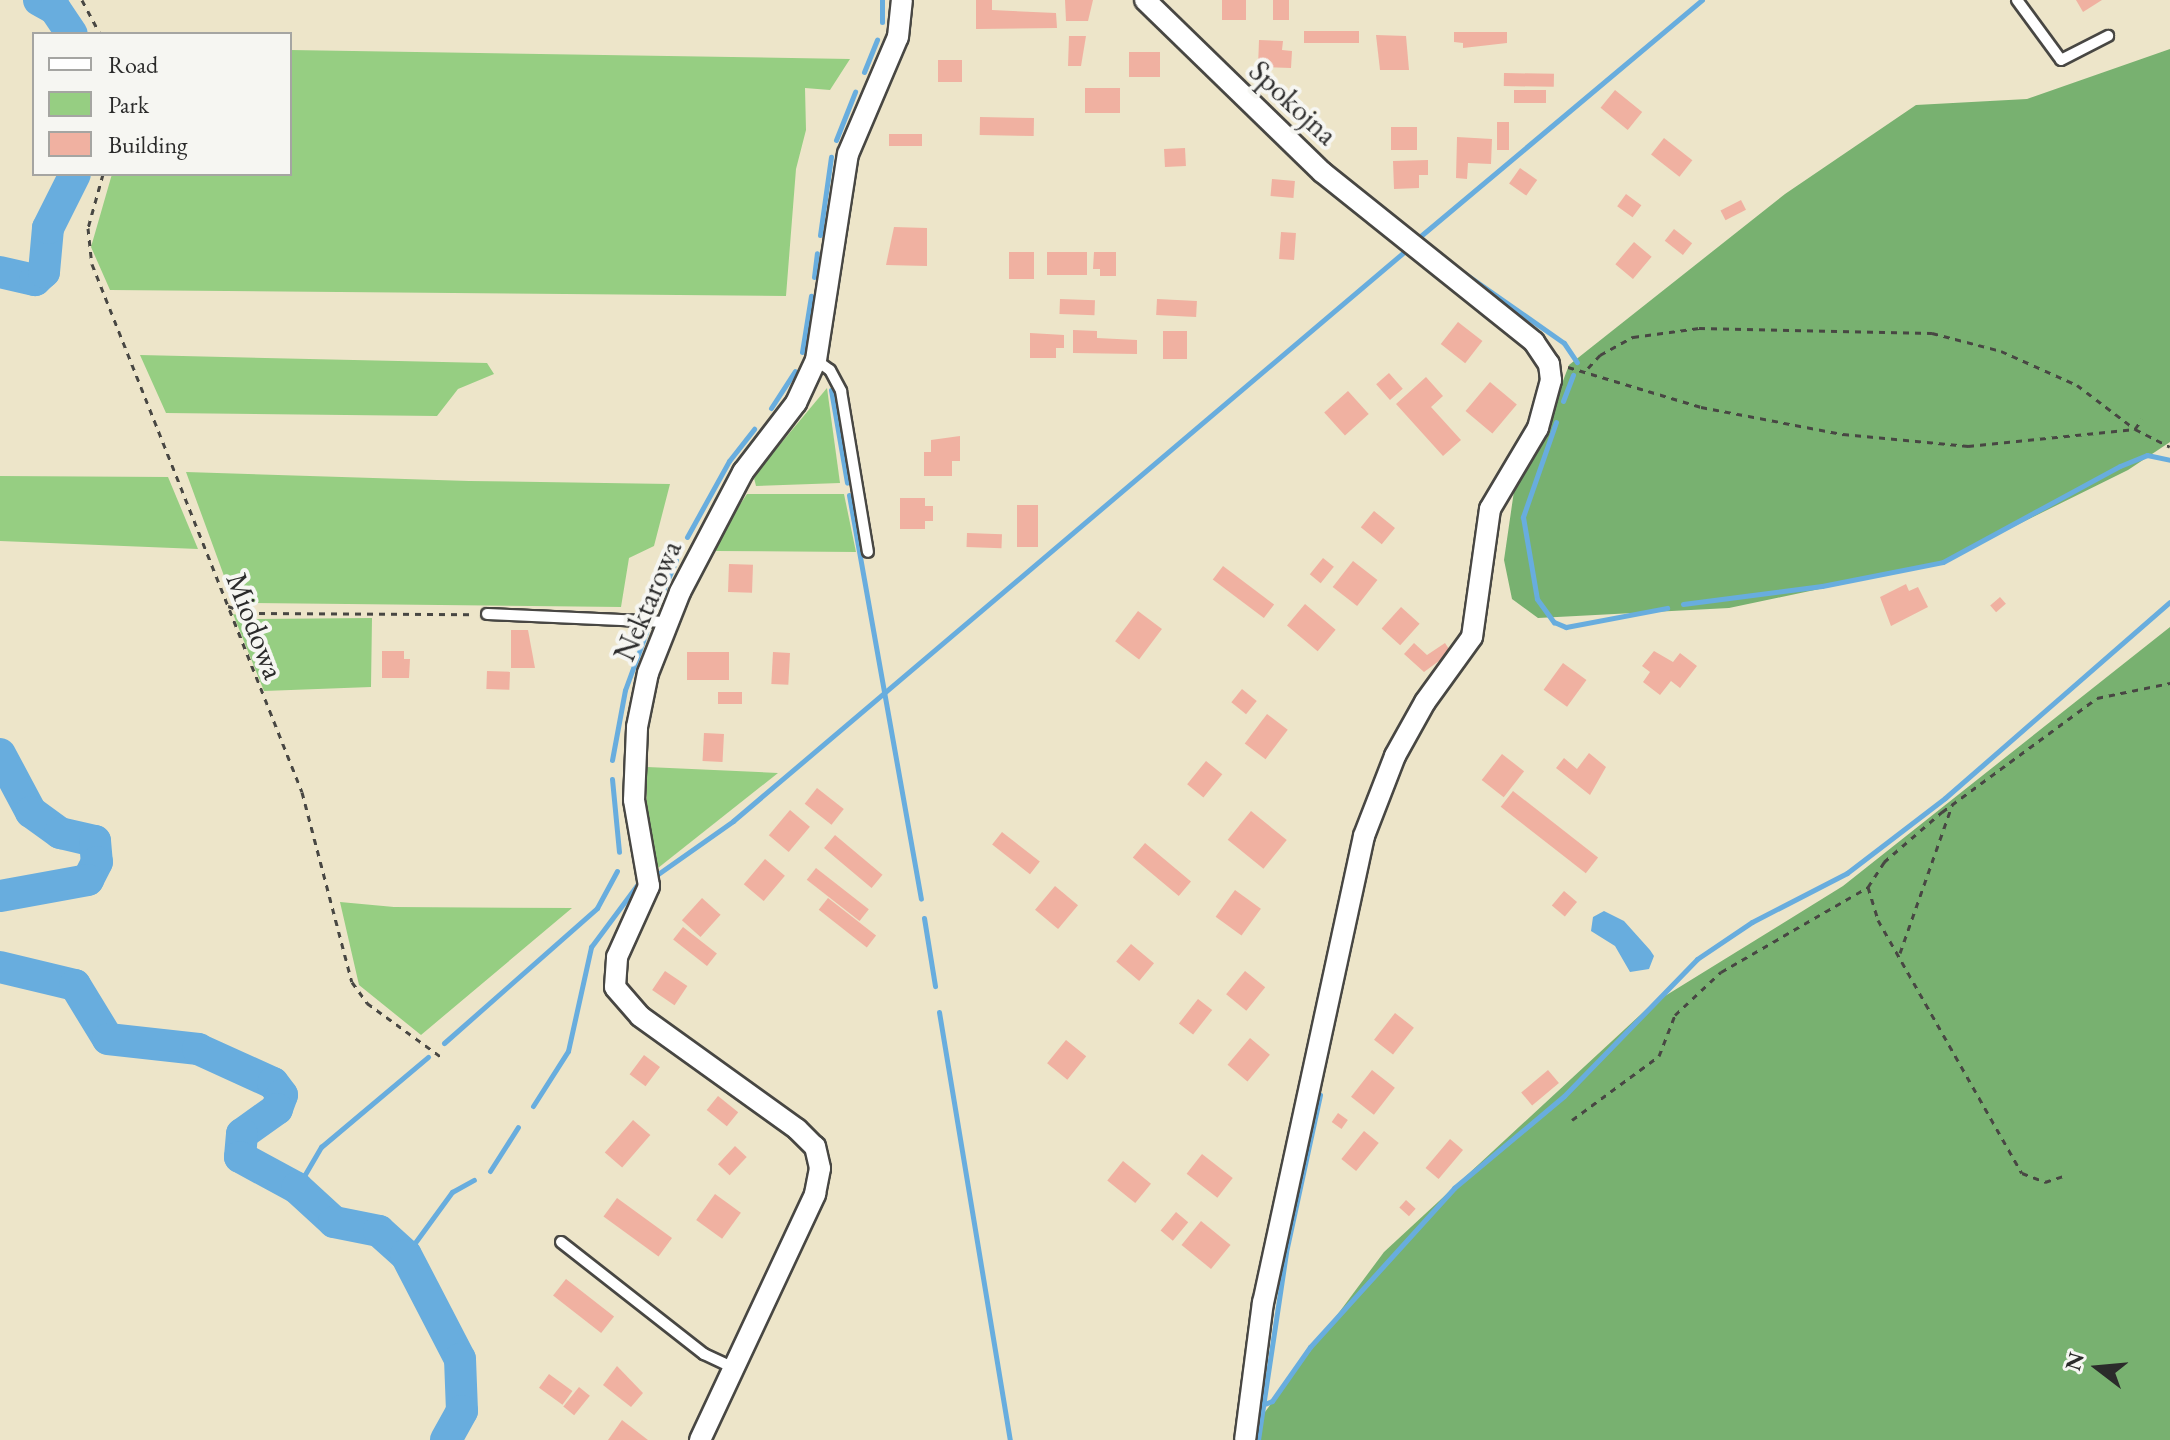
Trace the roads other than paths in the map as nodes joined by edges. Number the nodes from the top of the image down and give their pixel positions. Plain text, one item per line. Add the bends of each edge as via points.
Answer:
1 (902, 0) edge
2 (1145, 0) edge
3 (2017, 0) edge
4 (2108, 36) dead end
5 (816, 360) junction
6 (868, 552) dead end
7 (487, 614) road end
8 (666, 622) junction
9 (561, 1242) dead end
10 (732, 1367) junction
11 (700, 1440) edge
12 (1245, 1440) edge

1 - 5 street, Nektarowa via 898,37 848,154
2 - 12 street, Spokojna via 1295,147 1406,243 1534,342 1549,364 1544,413 1490,509 1472,637 1425,702 1395,756 1364,836 1263,1302
3 - 4 lane via 2061,60
5 - 6 lane via 830,370 841,391
5 - 8 street, Nektarowa via 796,403 736,484
7 - 8 lane
8 - 10 street, Nektarowa via 643,691 635,752 634,800 648,867 648,895 617,957 615,987 624,1002 797,1129 819,1158 815,1194
9 - 10 lane via 704,1354
10 - 11 street

